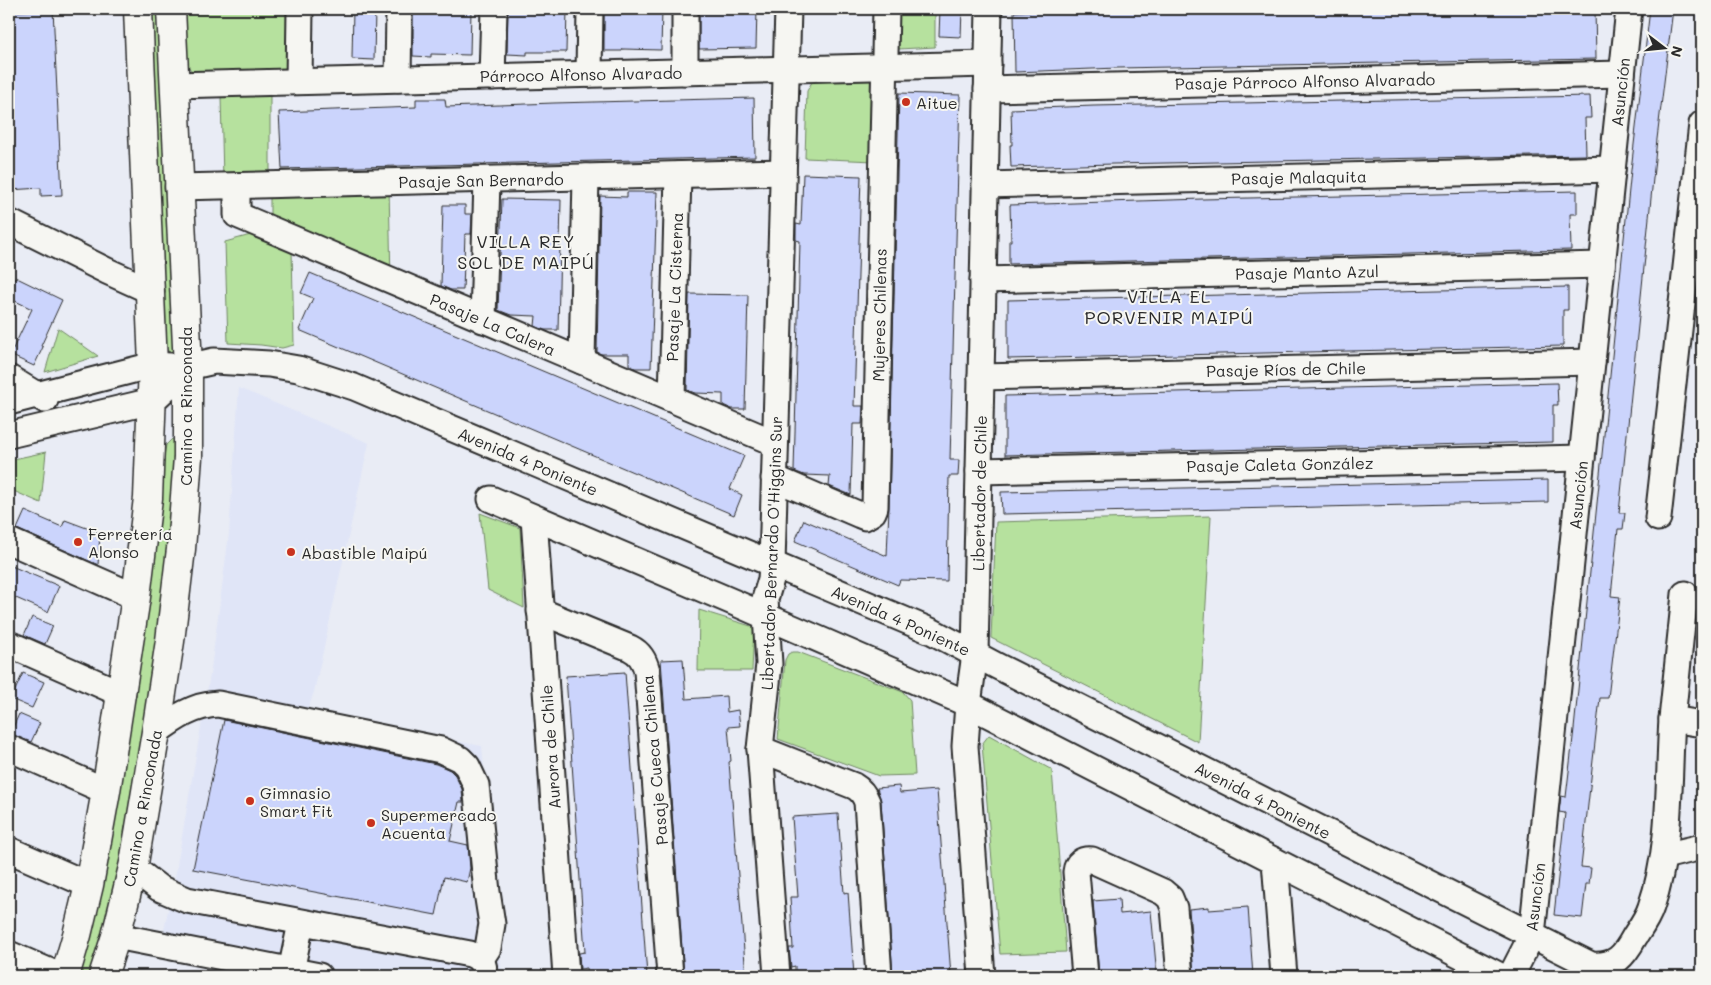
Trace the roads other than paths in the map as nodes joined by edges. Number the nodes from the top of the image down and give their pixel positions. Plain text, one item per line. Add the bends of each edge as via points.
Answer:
1 (138, 9) edge
2 (171, 9) edge
3 (300, 9) edge
4 (399, 9) edge
5 (494, 9) edge
6 (590, 9) edge
7 (685, 9) edge
8 (788, 9) edge
9 (886, 9) edge
10 (989, 9) edge
11 (1629, 9) edge
12 (988, 64) junction
13 (885, 66) junction
14 (786, 69) junction
15 (685, 72) junction
16 (589, 74) junction
17 (1622, 74) junction
18 (492, 76) junction
19 (398, 79) junction
20 (299, 81) junction
21 (174, 85) junction
22 (987, 88) junction
23 (1702, 124) edge
24 (1612, 169) junction
25 (783, 172) junction
26 (678, 175) junction
27 (586, 177) junction
28 (487, 180) junction
29 (985, 185) junction
30 (237, 186) junction
31 (178, 187) junction
32 (9, 222) edge
33 (1602, 265) junction
34 (983, 280) junction
35 (151, 291) junction
36 (483, 320) junction
37 (582, 361) junction
38 (1592, 362) junction
39 (153, 365) junction
40 (188, 367) junction
41 (981, 377) junction
42 (9, 378) edge
43 (38, 396) junction
44 (672, 399) junction
45 (152, 401) junction
46 (9, 402) edge
47 (78, 420) junction
48 (9, 435) edge
49 (775, 443) junction
50 (1582, 458) junction
51 (979, 471) junction
52 (774, 478) junction
53 (491, 500) dead end
54 (534, 518) junction
55 (1658, 518) dead end
56 (9, 541) edge
57 (772, 564) junction
58 (1685, 594) dead end
59 (136, 597) junction
60 (540, 611) junction
61 (765, 616) junction
62 (9, 644) edge
63 (975, 654) junction
64 (122, 694) junction
65 (968, 704) junction
66 (1672, 719) junction
67 (1702, 724) edge
68 (156, 732) junction
69 (9, 748) edge
70 (760, 749) junction
71 (106, 791) junction
72 (1702, 847) edge
73 (9, 850) edge
74 (1664, 856) junction
75 (1275, 861) junction
76 (134, 863) junction
77 (89, 885) junction
78 (301, 923) junction
79 (1532, 935) junction
80 (116, 936) junction
81 (9, 954) edge
82 (481, 968) edge
83 (291, 971) junction
84 (60, 976) edge
85 (65, 976) edge
86 (103, 976) edge
87 (319, 976) edge
88 (566, 976) edge
89 (670, 976) edge
90 (777, 976) edge
91 (879, 976) edge
92 (982, 976) edge
93 (1085, 976) edge
94 (1180, 976) edge
95 (1284, 976) edge
96 (1500, 976) edge
97 (1511, 976) edge

1 - 35 main road, Camino a Rinconada
2 - 21 main road, Camino a Rinconada
3 - 20 street
4 - 19 street
5 - 18 street
6 - 16 street
7 - 15 street
8 - 14 street, Libertador Bernardo O'Higgins Sur
9 - 13 street, Mujeres Chilenas
10 - 12 street, Libertador de Chile
11 - 17 street, Asunción
12 - 13 street, Párroco Alfonso Alvarado
12 - 22 street, Libertador de Chile
13 - 14 street, Párroco Alfonso Alvarado
13 - 52 street, Mujeres Chilenas via 874,512 865,517
14 - 15 street, Párroco Alfonso Alvarado
14 - 25 street, Libertador Bernardo O'Higgins Sur
15 - 16 street, Párroco Alfonso Alvarado
16 - 18 street, Párroco Alfonso Alvarado
17 - 22 street, Pasaje Párroco Alfonso Alvarado
17 - 24 street, Asunción
18 - 19 street, Párroco Alfonso Alvarado
19 - 20 street, Párroco Alfonso Alvarado
20 - 21 street, Párroco Alfonso Alvarado
21 - 31 main road, Camino a Rinconada
22 - 29 street, Libertador de Chile
23 - 55 street
24 - 29 street, Pasaje Malaquita
24 - 33 street, Asunción
25 - 26 street, Pasaje San Bernardo
25 - 49 street, Libertador Bernardo O'Higgins Sur
26 - 27 street, Pasaje San Bernardo
26 - 44 street, Pasaje La Cisterna
27 - 28 street, Pasaje San Bernardo
27 - 37 street
28 - 30 street, Pasaje San Bernardo
28 - 36 street
29 - 34 street, Libertador de Chile
30 - 31 street, Pasaje San Bernardo
30 - 36 street, Pasaje La Calera via 237,215
31 - 40 main road, Camino a Rinconada
32 - 35 street
33 - 34 street, Pasaje Manto Azul
33 - 38 street, Asunción
34 - 41 street, Libertador de Chile
35 - 39 main road, Camino a Rinconada
36 - 37 street, Pasaje La Calera
37 - 44 street, Pasaje La Calera
38 - 41 street, Pasaje Ríos de Chile
38 - 50 street, Asunción
39 - 40 street, Avenida 4 Poniente
39 - 43 street, Avenida 4 Poniente
39 - 45 main road, Camino a Rinconada
40 - 45 street
40 - 57 street, Avenida 4 Poniente via 214,361 239,361 327,377
40 - 68 main road, Camino a Rinconada via 188,457 181,549
41 - 51 street, Libertador de Chile
42 - 43 street
43 - 46 street, Avenida 4 Poniente
43 - 47 street
44 - 49 street, Pasaje La Calera
45 - 47 street
45 - 59 main road, Camino a Rinconada via 148,498
47 - 48 street
49 - 52 street, Libertador Bernardo O'Higgins Sur
50 - 51 street, Pasaje Caleta González
50 - 79 street, Asunción
51 - 63 street, Libertador de Chile
52 - 57 street, Libertador Bernardo O'Higgins Sur
53 - 54 street
54 - 60 street, Aurora de Chile
54 - 61 street
56 - 59 street
57 - 61 street, Libertador Bernardo O'Higgins Sur
57 - 63 street, Avenida 4 Poniente via 933,632
58 - 66 street
59 - 64 main road, Camino a Rinconada
60 - 88 street, Aurora de Chile
60 - 89 street, Pasaje Cueca Chilena via 630,648 645,663
61 - 65 street
61 - 70 street, Libertador Bernardo O'Higgins Sur via 769,664
62 - 64 street
63 - 65 street, Libertador de Chile
63 - 79 street, Avenida 4 Poniente
64 - 71 main road, Camino a Rinconada
65 - 75 street
65 - 92 street, Libertador de Chile via 965,746
66 - 67 street
66 - 74 street
68 - 76 main road, Camino a Rinconada
68 - 82 street via 196,708 218,704 441,750 460,759 476,785 492,924
69 - 71 street
70 - 90 street, Libertador Bernardo O'Higgins Sur
70 - 91 street via 854,786 865,796
71 - 77 main road, Camino a Rinconada
72 - 74 street
73 - 77 street
74 - 79 street, Avenida 4 Poniente via 1651,908 1625,953 1613,962 1606,965 1584,963
75 - 95 street
75 - 96 street
76 - 78 street via 149,881 174,896
76 - 80 main road, Camino a Rinconada
77 - 85 main road, Camino a Rinconada
78 - 82 street via 470,954
78 - 83 street
79 - 97 street, Asunción
80 - 83 street
80 - 86 main road, Camino a Rinconada
81 - 84 street
83 - 87 street
93 - 94 street via 1076,872 1080,862 1086,859 1170,898 1174,908

